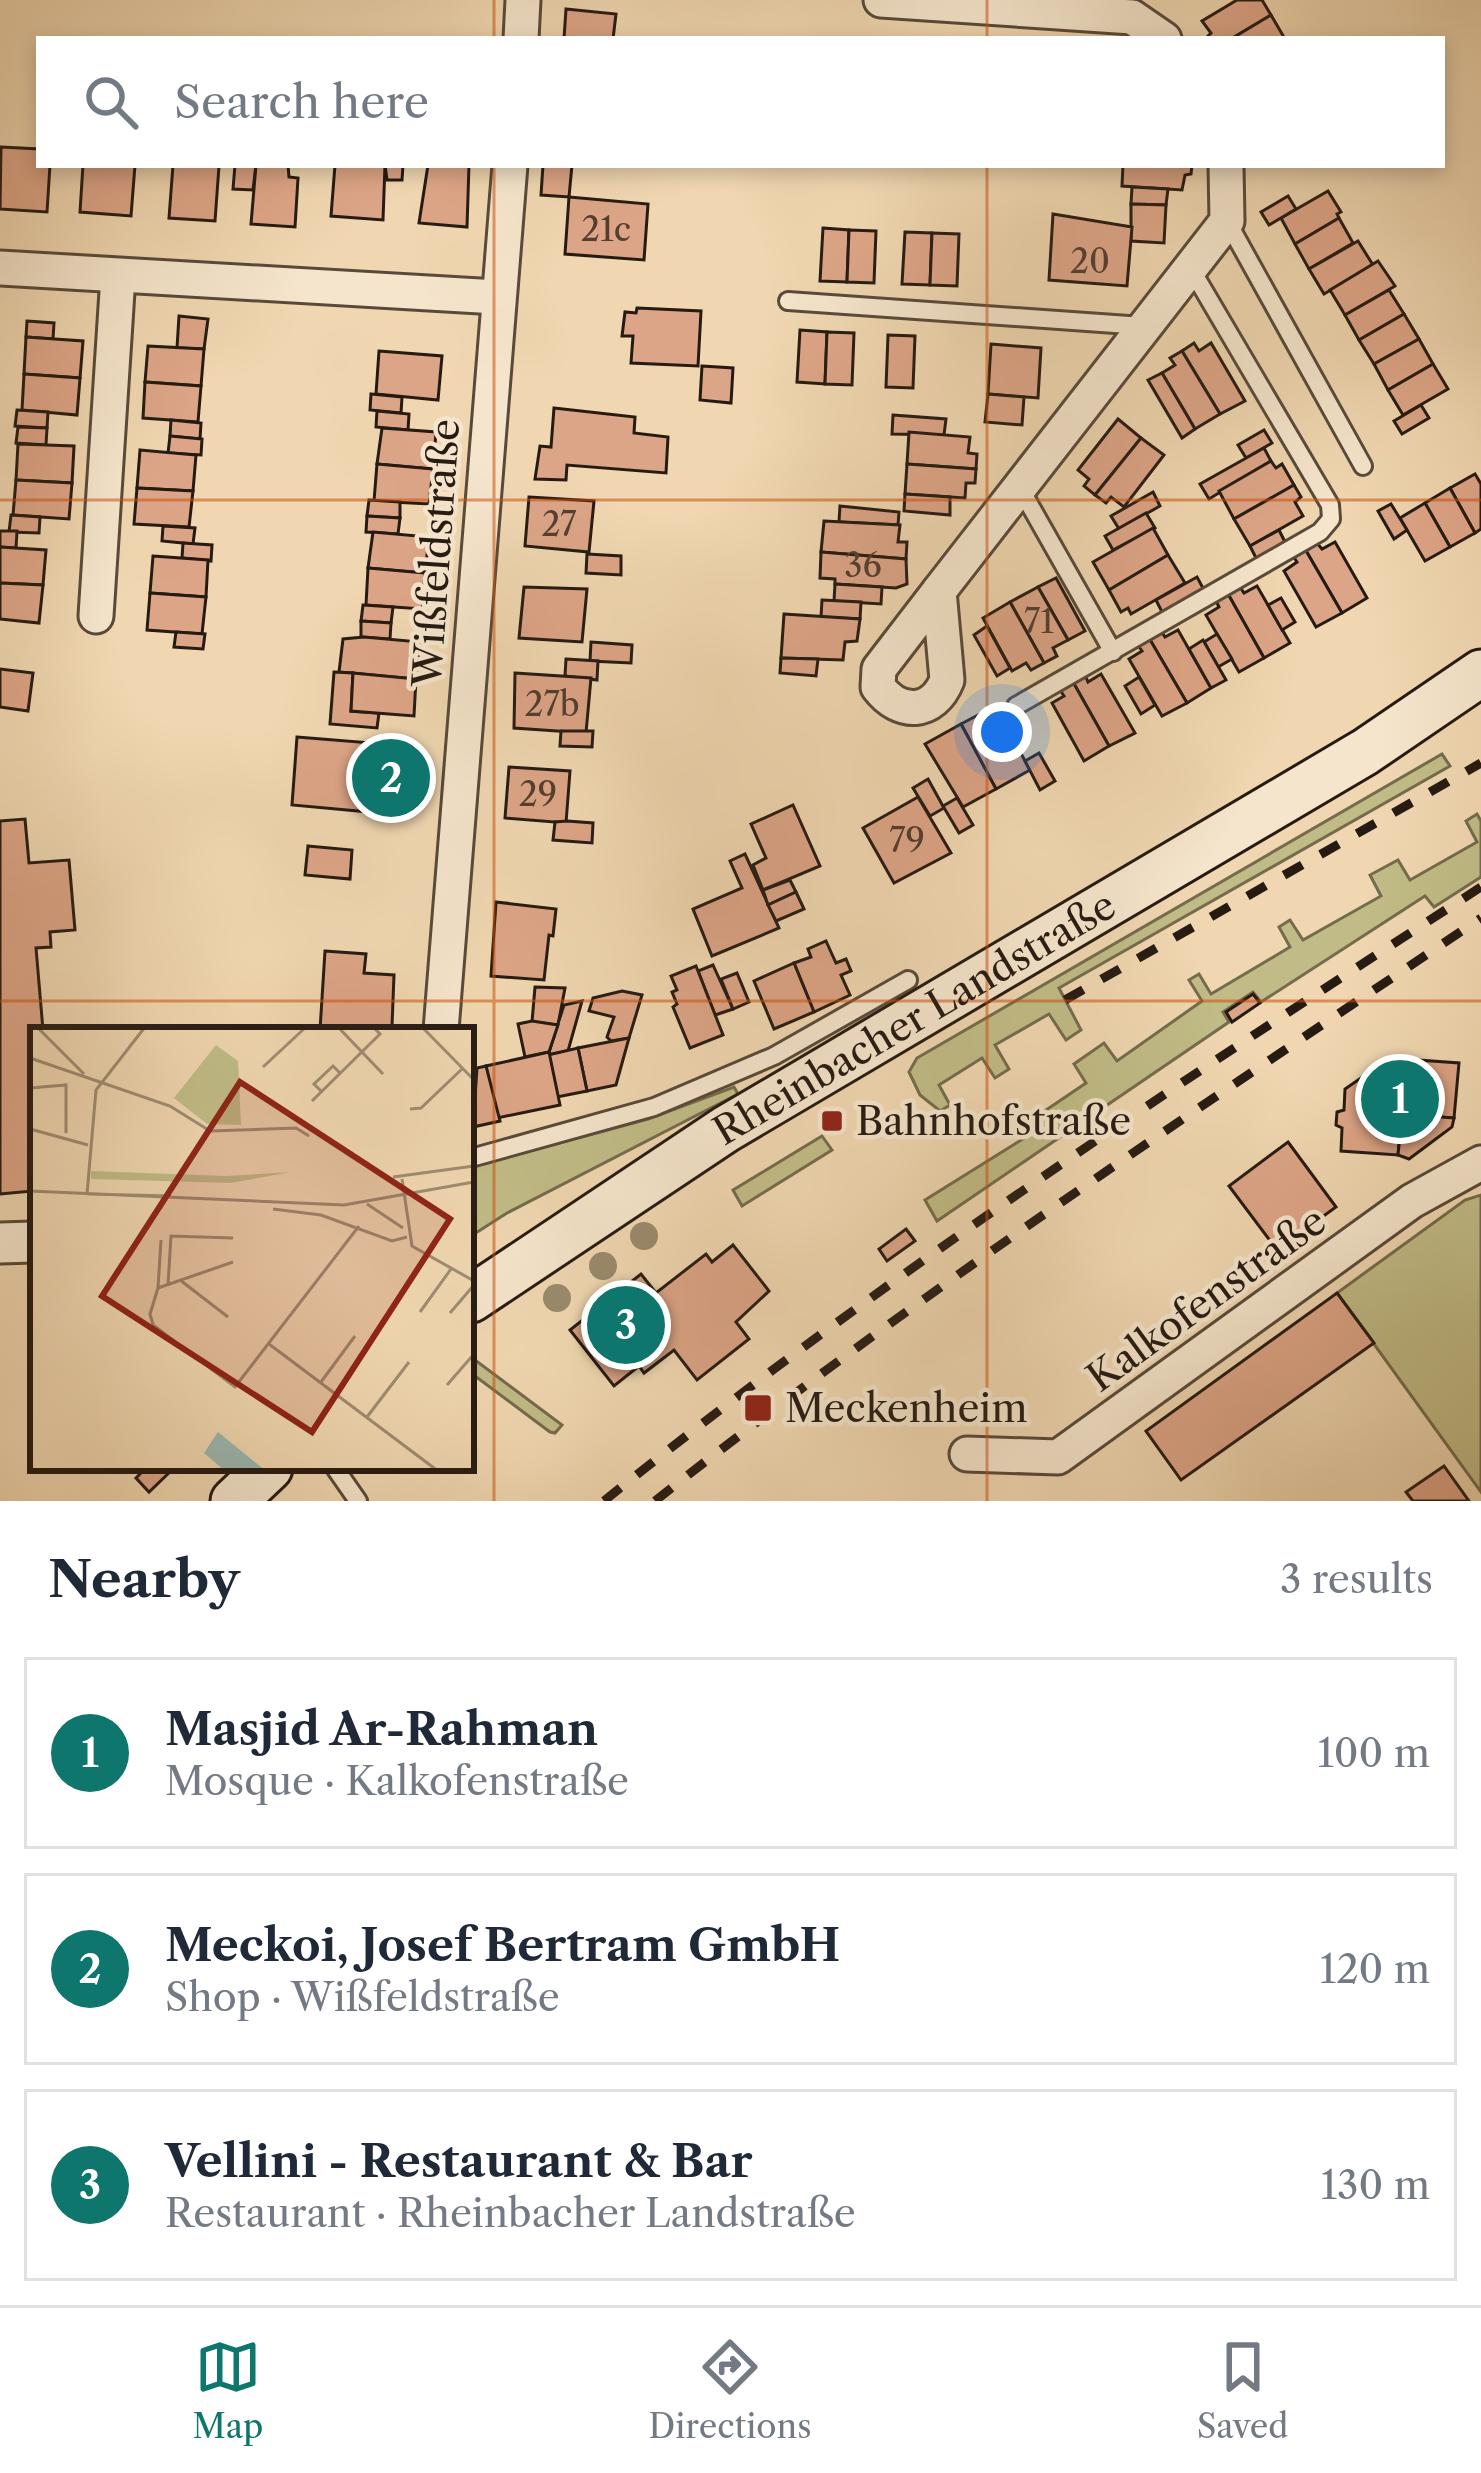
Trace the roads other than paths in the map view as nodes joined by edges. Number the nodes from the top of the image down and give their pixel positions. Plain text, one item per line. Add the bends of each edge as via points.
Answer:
1 (524, 0) edge
2 (881, 0) edge
3 (521, 36) edge
4 (1160, 36) edge
5 (510, 168) edge
6 (1226, 168) edge
7 (1227, 221) junction
8 (1190, 266) junction
9 (0, 268) edge
10 (118, 276) junction
11 (497, 297) junction
12 (788, 301) dead end
13 (1144, 326) junction
14 (1363, 466) dead end
15 (1018, 486) junction
16 (939, 591) dead end
17 (96, 616) dead end
18 (1113, 652) junction
19 (1481, 673) edge
20 (1016, 706) dead end
21 (1481, 710) edge
22 (1365, 752) junction
23 (908, 980) dead end
24 (441, 1027) edge
25 (474, 1157) edge
26 (1481, 1162) edge
27 (30, 1242) edge
28 (0, 1243) edge
29 (474, 1297) edge
30 (967, 1454) dead end
31 (265, 1471) edge
32 (337, 1471) edge
33 (233, 1501) edge
34 (358, 1501) edge

1 - 3 street
2 - 4 street via 1132,17
5 - 11 street, Wißfeldstraße
6 - 7 street
7 - 8 street
7 - 14 lane
8 - 13 street
8 - 18 lane via 1331,519
9 - 10 street
10 - 11 street
10 - 17 street
11 - 24 street, Wißfeldstraße
12 - 13 lane
13 - 15 street
15 - 16 street
15 - 18 lane
18 - 20 lane
19 - 22 main road, Rheinbacher Landstraße
21 - 22 main road, Rheinbacher Landstraße
22 - 29 main road, Rheinbacher Landstraße via 726,1129
23 - 25 lane via 774,1057 654,1107
26 - 30 street, Kalkofenstraße via 1412,1201 1058,1457
27 - 28 street
31 - 33 main road
32 - 34 lane

